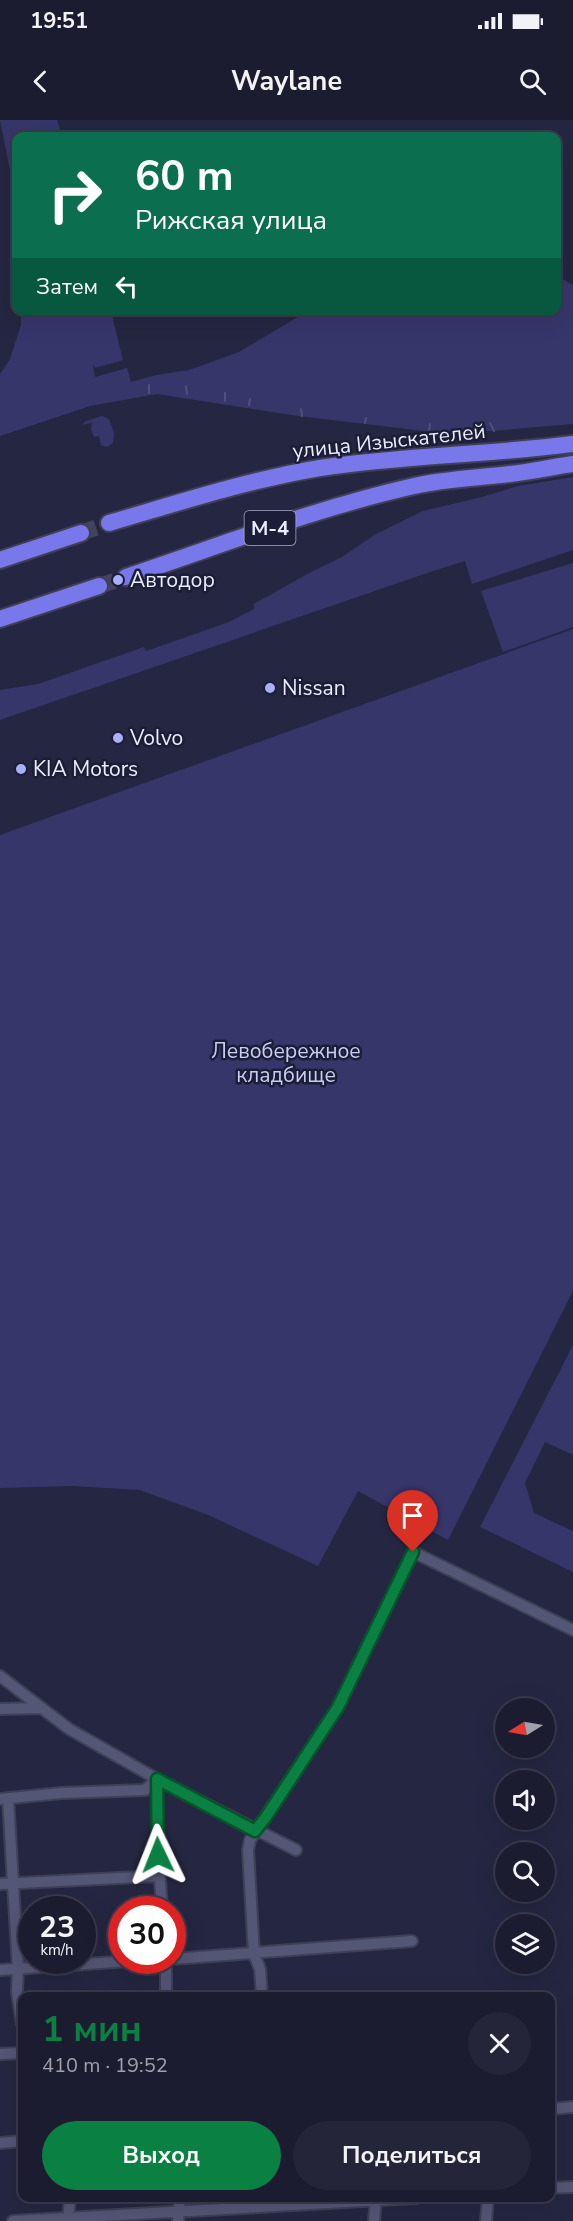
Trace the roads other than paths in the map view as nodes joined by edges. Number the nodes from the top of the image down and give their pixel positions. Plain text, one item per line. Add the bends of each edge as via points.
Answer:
1 (573, 444) edge
2 (573, 464) edge
3 (109, 524) tunnel mouth
4 (81, 532) tunnel mouth
5 (0, 560) edge
6 (126, 577) tunnel mouth
7 (99, 586) tunnel mouth
8 (0, 619) edge
9 (573, 1629) edge
10 (0, 1676) edge
11 (42, 1708) junction
12 (0, 1709) edge
13 (157, 1779) junction
14 (4, 1799) edge
15 (255, 1831) junction
16 (296, 1850) dead end
17 (159, 1875) junction
18 (0, 1884) edge
19 (13, 1884) junction
20 (161, 1896) edge
21 (412, 1941) dead end
22 (254, 1954) junction
23 (186, 1958) edge
24 (18, 1969) junction
25 (0, 1970) edge
26 (166, 1974) edge
27 (166, 1992) edge
28 (262, 1992) edge
29 (18, 1998) edge
30 (18, 2053) edge
31 (0, 2054) edge
32 (573, 2107) edge
33 (555, 2109) edge
34 (18, 2141) edge
35 (0, 2143) edge
36 (573, 2187) edge
37 (555, 2188) edge
38 (70, 2202) edge
39 (341, 2202) edge
40 (376, 2202) edge
41 (488, 2202) edge
42 (179, 2216) edge
43 (68, 2219) edge
44 (12, 2221) edge
45 (374, 2221) edge
46 (486, 2221) edge

1 - 3 highway, улица Изыскателей / М-4 via 291,473
2 - 6 highway, М-4 via 416,485 311,513
4 - 5 highway
7 - 8 highway
9 - 15 street via 413,1552 338,1707
10 - 11 street
11 - 12 street
11 - 13 street via 69,1729
13 - 14 street via 145,1790
13 - 15 street
13 - 17 street
14 - 19 street
15 - 16 street
15 - 22 street via 248,1850
17 - 19 street
17 - 20 street
18 - 19 street
19 - 24 street
21 - 22 street
22 - 23 street
22 - 28 street
24 - 25 street
24 - 29 street
26 - 27 street
30 - 31 street
32 - 33 street
34 - 35 street
36 - 37 street
38 - 43 street
39 - 42 street
40 - 45 street
41 - 46 street
42 - 43 street
43 - 44 street

